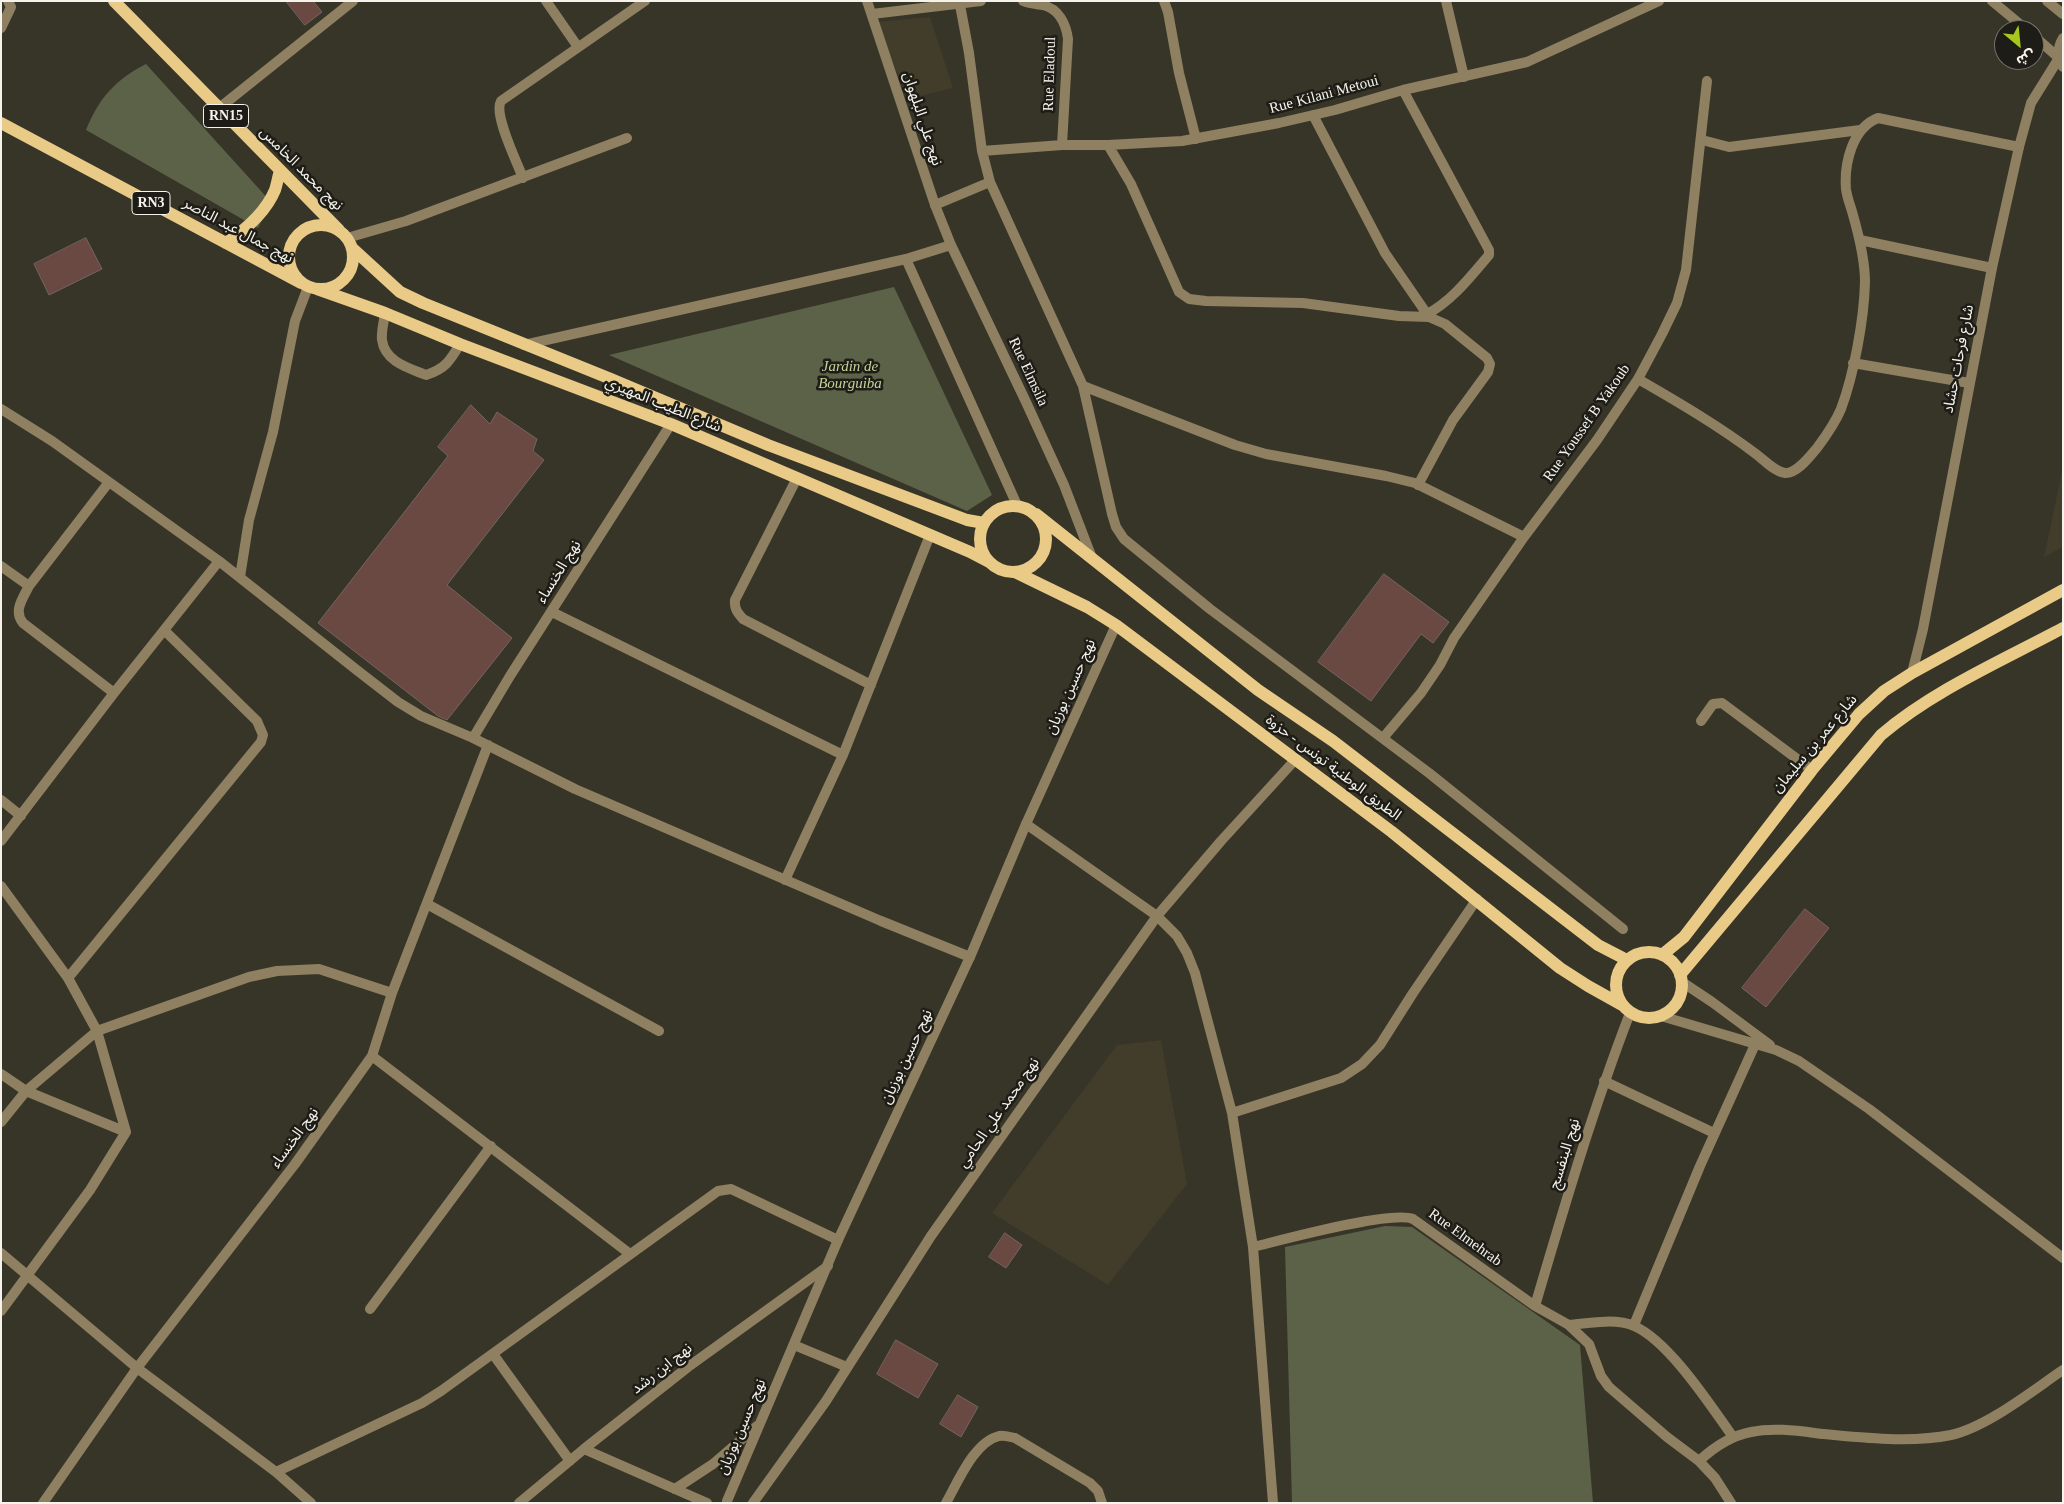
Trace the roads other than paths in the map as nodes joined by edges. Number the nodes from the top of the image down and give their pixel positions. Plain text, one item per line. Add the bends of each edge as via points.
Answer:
1 (8, 1) edge
2 (114, 1) edge
3 (354, 1) edge
4 (546, 1) edge
5 (646, 1) edge
6 (867, 1) edge
7 (981, 1) edge
8 (1023, 1) edge
9 (1164, 1) edge
10 (1446, 1) edge
11 (1659, 1) edge
12 (1992, 1) edge
13 (2047, 1) edge
14 (960, 5) junction
15 (872, 14) junction
16 (2063, 14) edge
17 (2015, 20) edge
18 (1, 28) edge
19 (2063, 38) edge
20 (2044, 46) edge
21 (578, 47) junction
22 (2061, 62) edge
23 (1464, 76) junction
24 (1708, 81) dead end
25 (1403, 90) junction
26 (218, 109) junction
27 (1313, 115) junction
28 (1, 123) edge
29 (1860, 130) junction
30 (627, 138) dead end
31 (1196, 139) junction
32 (1702, 140) junction
33 (1062, 145) junction
34 (1108, 146) junction
35 (2019, 147) junction
36 (982, 151) junction
37 (280, 171) junction
38 (523, 178) junction
39 (990, 182) junction
40 (935, 205) junction
41 (346, 239) junction
42 (1860, 240) junction
43 (226, 243) junction
44 (951, 245) junction
45 (906, 259) junction
46 (1992, 268) junction
47 (309, 286) junction
48 (385, 313) junction
49 (1428, 316) junction
50 (460, 344) junction
51 (524, 345) junction
52 (1853, 363) junction
53 (1638, 379) junction
54 (1969, 383) junction
55 (1083, 386) junction
56 (1, 409) edge
57 (671, 424) junction
58 (797, 478) junction
59 (109, 482) junction
60 (1418, 485) junction
61 (1017, 505) junction
62 (1036, 514) junction
63 (984, 523) junction
64 (930, 535) junction
65 (1524, 537) junction
66 (1092, 558) junction
67 (219, 561) junction
68 (991, 563) junction
69 (1, 566) edge
70 (1015, 572) junction
71 (240, 577) junction
72 (28, 586) junction
73 (2063, 590) edge
74 (552, 612) junction
75 (1116, 625) junction
76 (2063, 628) edge
77 (165, 631) junction
78 (1912, 673) junction
79 (870, 685) junction
80 (114, 693) junction
81 (1702, 721) dead end
82 (473, 738) junction
83 (1384, 738) junction
84 (488, 745) junction
85 (843, 755) junction
86 (1295, 760) junction
87 (1812, 770) junction
88 (1, 800) edge
89 (21, 816) junction
90 (1026, 824) junction
91 (1, 842) edge
92 (786, 880) junction
93 (1, 886) edge
94 (1477, 899) junction
95 (426, 904) junction
96 (1157, 916) junction
97 (1623, 930) dead end
98 (1662, 955) junction
99 (970, 957) junction
100 (1626, 960) junction
101 (68, 978) junction
102 (1681, 979) junction
103 (392, 993) junction
104 (1626, 1009) junction
105 (1661, 1016) junction
106 (659, 1030) dead end
107 (97, 1031) junction
108 (1757, 1040) junction
109 (372, 1056) junction
110 (1, 1074) edge
111 (1604, 1081) junction
112 (26, 1092) junction
113 (1232, 1113) junction
114 (1, 1122) edge
115 (126, 1132) junction
116 (1714, 1133) junction
117 (491, 1146) junction
118 (838, 1240) junction
119 (1253, 1246) junction
120 (1, 1254) edge
121 (630, 1254) junction
122 (2063, 1258) edge
123 (828, 1266) junction
124 (27, 1275) junction
125 (1535, 1306) junction
126 (370, 1309) dead end
127 (1, 1311) edge
128 (1569, 1325) junction
129 (1634, 1325) junction
130 (794, 1345) junction
131 (493, 1354) junction
132 (847, 1367) junction
133 (138, 1368) junction
134 (2063, 1370) edge
135 (760, 1424) junction
136 (1733, 1437) junction
137 (584, 1449) junction
138 (1699, 1461) junction
139 (570, 1462) junction
140 (276, 1472) junction
141 (675, 1489) junction
142 (726, 1502) edge
143 (43, 1503) edge
144 (311, 1503) edge
145 (519, 1503) edge
146 (707, 1503) edge
147 (753, 1503) edge
148 (946, 1503) edge
149 (1102, 1503) edge
150 (1273, 1503) edge
151 (1731, 1503) edge

1 - 18 street via 11,7
2 - 26 main road, نهج محمد الخامس / RN15
3 - 26 street
4 - 21 street
5 - 21 street
6 - 15 street, نهج علي البلهوان
7 - 14 street
8 - 33 street, Rue Eladoul via 1055,11 1066,24
9 - 31 street
10 - 23 street
11 - 23 street, Rue Kilani Metoui via 1527,62
12 - 17 street
13 - 16 street
14 - 15 street
14 - 36 street
15 - 40 street, نهج علي البلهوان
19 - 22 street via 2058,49
20 - 22 street
21 - 38 street via 511,93 499,105 500,118
22 - 35 street, شارع فرحات حشاد via 2031,103
23 - 25 street, Rue Kilani Metoui
24 - 32 street, Rue Youssef B Yakoub
25 - 27 street, Rue Kilani Metoui
25 - 49 street via 1489,250 1489,255 1458,289
26 - 37 main road, نهج محمد الخامس / RN15
27 - 31 street, Rue Kilani Metoui
27 - 49 street via 1385,253
28 - 43 main road, نهج جمال عبد الناصر / RN3
29 - 32 street via 1729,147
29 - 35 street via 1878,118
29 - 42 street via 1848,160 1846,189
30 - 38 street
31 - 34 street, Rue Kilani Metoui
32 - 53 street, Rue Youssef B Yakoub via 1686,270 1677,303
33 - 34 street, Rue Kilani Metoui
33 - 36 street, Rue Kilani Metoui
34 - 49 street via 1131,184 1179,292 1189,299 1303,303 1399,316
35 - 46 street, شارع فرحات حشاد
36 - 39 street
37 - 41 main road, نهج محمد الخامس / RN15
37 - 43 main road via 275,190 262,211 243,232
38 - 41 street via 406,222
39 - 40 street
39 - 55 street
40 - 44 street, نهج علي البلهوان
41 - 47 main road via 354,258 346,278 328,289
41 - 47 main road via 329,226 313,227 299,234 293,242 290,263 293,273
41 - 51 main road, شارع الطيب المهيري via 400,292
42 - 46 street
42 - 52 street via 1865,281
43 - 47 main road, نهج جمال عبد الناصر / RN3
44 - 45 street
44 - 66 street, Rue Elmsila via 1064,485
45 - 51 street
45 - 61 street
46 - 54 street, شارع فرحات حشاد
47 - 48 main road, شارع الطيب المهيري
47 - 71 street via 295,321 273,432 249,520
48 - 50 main road, شارع الطيب المهيري
48 - 50 street via 382,340 389,355 397,363 426,375 438,372 450,361
49 - 60 street via 1445,324 1488,358 1490,364 1488,372 1440,442
50 - 57 main road, شارع الطيب المهيري
51 - 63 main road, شارع الطيب المهيري via 768,445 967,520
52 - 53 street via 1840,409 1825,437 1809,457 1793,471 1785,473 1735,438
52 - 54 street
53 - 65 street, Rue Youssef B Yakoub via 1598,440
54 - 78 street, شارع فرحات حشاد
55 - 60 street via 1235,445
55 - 83 street via 1112,514 1124,539 1210,609
56 - 59 street
57 - 58 main road, شارع الطيب المهيري
57 - 74 street, نهج الخنساء
58 - 64 main road, شارع الطيب المهيري
58 - 79 street via 734,605 743,619
59 - 67 street
59 - 72 street
60 - 65 street
61 - 62 main road
61 - 63 main road via 994,511
62 - 66 main road, الطريق الوطنية تونس - حزوة
62 - 70 main road via 1046,531 1045,550 1033,566
63 - 68 main road via 981,545
64 - 68 main road, شارع الطيب المهيري
64 - 79 street
65 - 83 street, Rue Youssef B Yakoub via 1454,638 1421,693
66 - 100 main road, الطريق الوطنية تونس - حزوة via 1258,690 1333,741 1598,945
67 - 71 street
67 - 77 street
68 - 70 main road
69 - 72 street
70 - 75 main road, الطريق الوطنية تونس - حزوة
71 - 82 street via 398,702 421,716
72 - 80 street via 18,609 23,623
73 - 78 main road, شارع عمر بن سليمان
74 - 82 street, نهج الخنساء
74 - 85 street
75 - 86 main road, الطريق الوطنية تونس - حزوة
75 - 90 street, نهج حسين بوزيان
76 - 102 main road via 1926,702 1881,735 1704,945
77 - 80 street
77 - 101 street via 257,722 263,735 261,742
78 - 87 main road, شارع عمر بن سليمان via 1884,691 1859,714
79 - 85 street
80 - 89 street
81 - 87 street via 1713,704 1722,703
82 - 84 street
83 - 97 street
84 - 92 street via 575,789
84 - 95 street, نهج الخنساء
85 - 92 street
86 - 94 main road, الطريق الوطنية تونس - حزوة
86 - 96 street, نهج محمد علي الحامي
87 - 98 main road, شارع عمر بن سليمان via 1684,936
88 - 89 street
89 - 91 street
90 - 96 street
90 - 99 street, نهج حسين بوزيان
92 - 99 street
93 - 101 street
94 - 104 main road, الطريق الوطنية تونس - حزوة via 1560,968
94 - 113 street via 1380,1045 1362,1064 1341,1078
95 - 103 street, نهج الخنساء
95 - 106 street
96 - 113 street via 1177,936 1187,953
96 - 132 street, نهج محمد علي الحامي via 931,1236
98 - 100 main road via 1647,952
98 - 102 main road via 1670,960
99 - 118 street, نهج حسين بوزيان
100 - 104 main road via 1616,984 1617,995
101 - 107 street
102 - 105 main road via 1675,1006
102 - 108 street
103 - 107 street via 319,969 277,971 249,977
103 - 109 street, نهج الخنساء
104 - 105 main road via 1640,1017
104 - 111 street, نهج البنفسج
105 - 108 street
107 - 112 street
107 - 115 street
108 - 116 street
108 - 122 street via 1800,1061 1869,1109
109 - 117 street
109 - 133 street, نهج الخنساء via 296,1164
110 - 112 street
111 - 116 street
111 - 125 street, نهج البنفسج
112 - 114 street
112 - 115 street
113 - 119 street
115 - 124 street via 90,1190
116 - 129 street
117 - 121 street
117 - 126 street
118 - 121 street via 731,1189 722,1189
118 - 123 street, نهج حسين بوزيان
119 - 125 street, Rue Elmehrab via 1380,1219 1408,1217
119 - 150 street
120 - 124 street
121 - 131 street
123 - 130 street, نهج حسين بوزيان
123 - 137 street, نهج ابن رشد via 688,1367
124 - 127 street
124 - 133 street
125 - 128 street, Rue Elmehrab
128 - 129 street via 1620,1322
128 - 138 street, Rue Elmehrab via 1589,1344 1601,1376 1609,1387
129 - 136 street via 1655,1340 1687,1373
130 - 132 street
130 - 135 street, نهج حسين بوزيان
131 - 139 street
131 - 140 street via 422,1403
132 - 147 street, نهج محمد علي الحامي
133 - 140 street
133 - 143 street, نهج الخنساء
134 - 136 street via 2002,1411 1952,1434 1867,1438 1767,1430
135 - 141 street via 713,1464
135 - 142 street, نهج حسين بوزيان
136 - 138 street
137 - 139 street, نهج ابن رشد
137 - 141 street
138 - 151 street, Rue Elmehrab
139 - 145 street, نهج ابن رشد
140 - 144 street
141 - 146 street
148 - 149 street via 975,1453 987,1440 1002,1435 1015,1438 1090,1483

